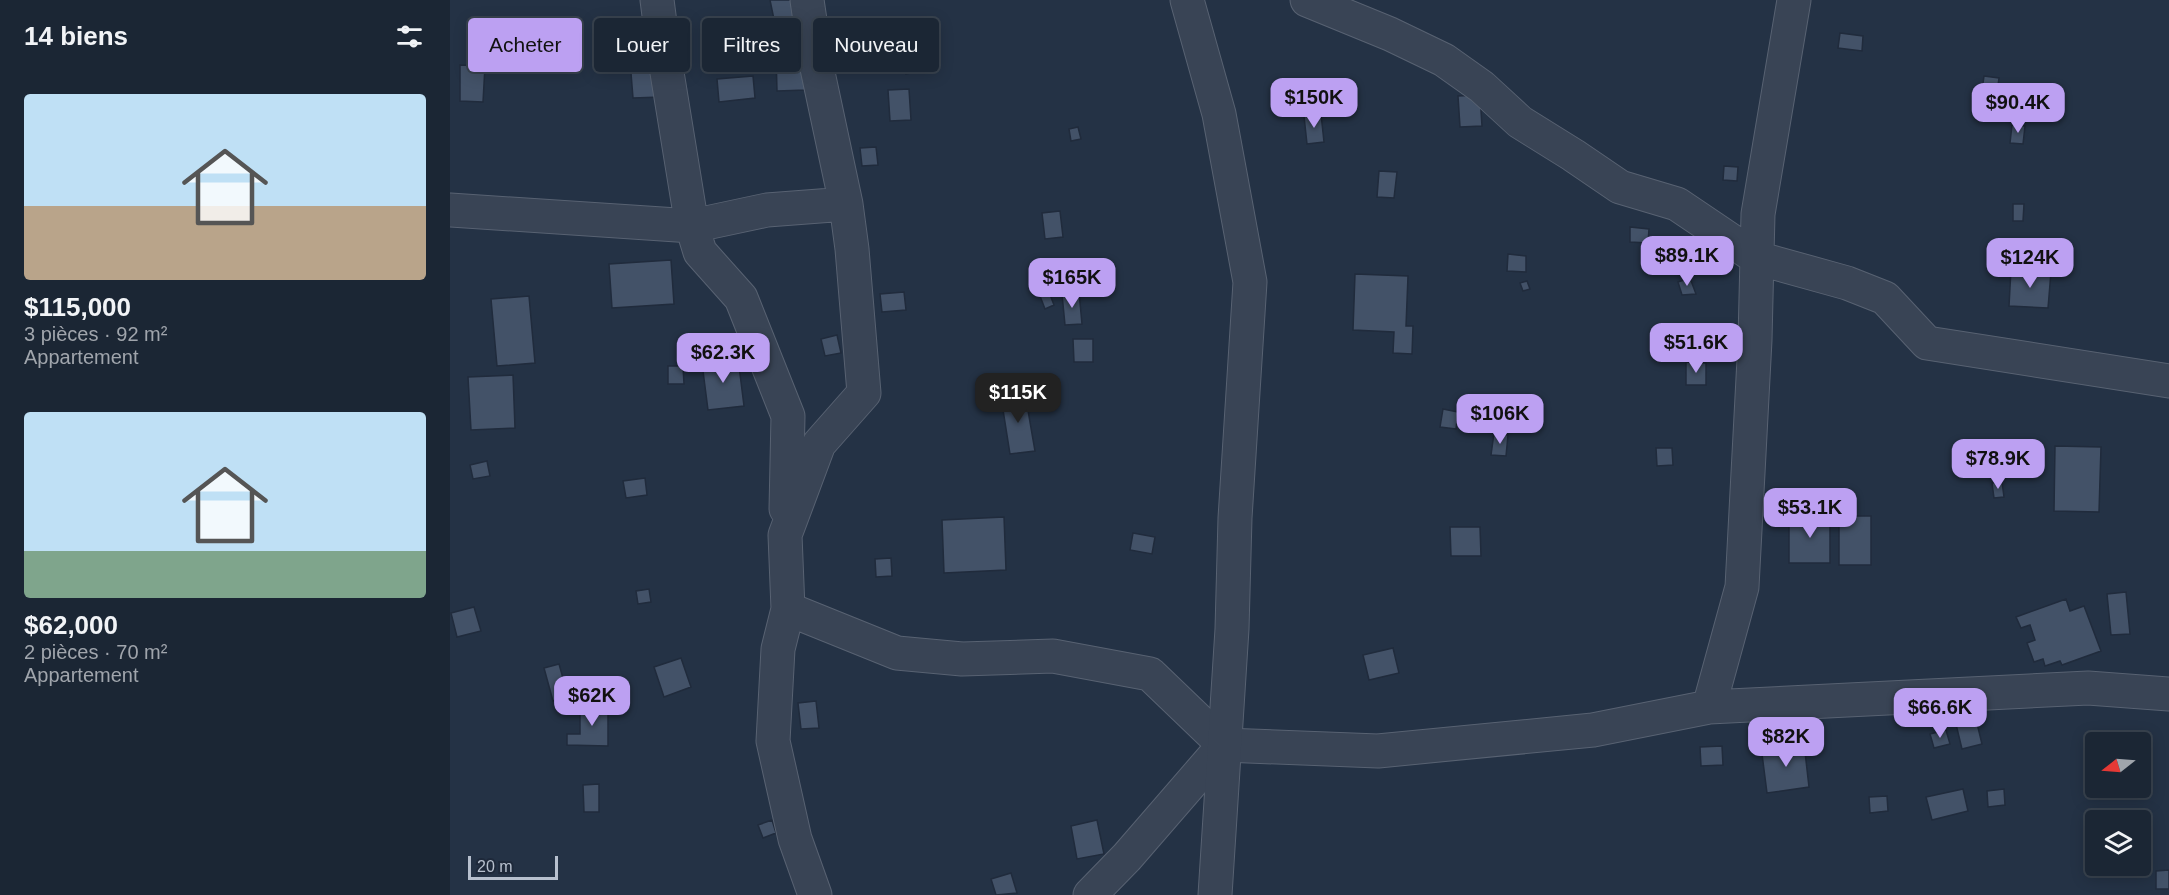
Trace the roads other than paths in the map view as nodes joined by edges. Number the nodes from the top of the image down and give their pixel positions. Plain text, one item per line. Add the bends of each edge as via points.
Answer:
1 (657, 0) edge
2 (807, 0) edge
3 (1187, 0) edge
4 (1307, 0) edge
5 (1794, 0) edge
6 (846, 204) junction
7 (450, 210) edge
8 (692, 226) junction
9 (1757, 258) junction
10 (2169, 381) edge
11 (785, 535) junction
12 (788, 609) junction
13 (2169, 694) edge
14 (1709, 707) junction
15 (1224, 745) junction
16 (815, 895) edge
17 (1090, 895) edge
18 (1215, 895) edge

1 - 8 street
2 - 6 street
3 - 15 street via 1219,114 1250,282
4 - 9 street via 1444,60 1482,87 1520,122 1620,187 1677,204
5 - 9 street via 1758,214
6 - 8 street via 767,210
6 - 11 street via 864,393 819,444
7 - 8 street
8 - 11 street via 700,252 741,298 788,416
9 - 10 street via 1885,298 1928,343
9 - 14 street via 1742,588
11 - 12 street
12 - 15 street via 897,653 962,659 1053,656 1150,674
12 - 16 street via 778,649 773,741 795,838
13 - 14 street via 2088,688
14 - 15 street via 1593,730 1378,751
15 - 17 street
15 - 18 street

